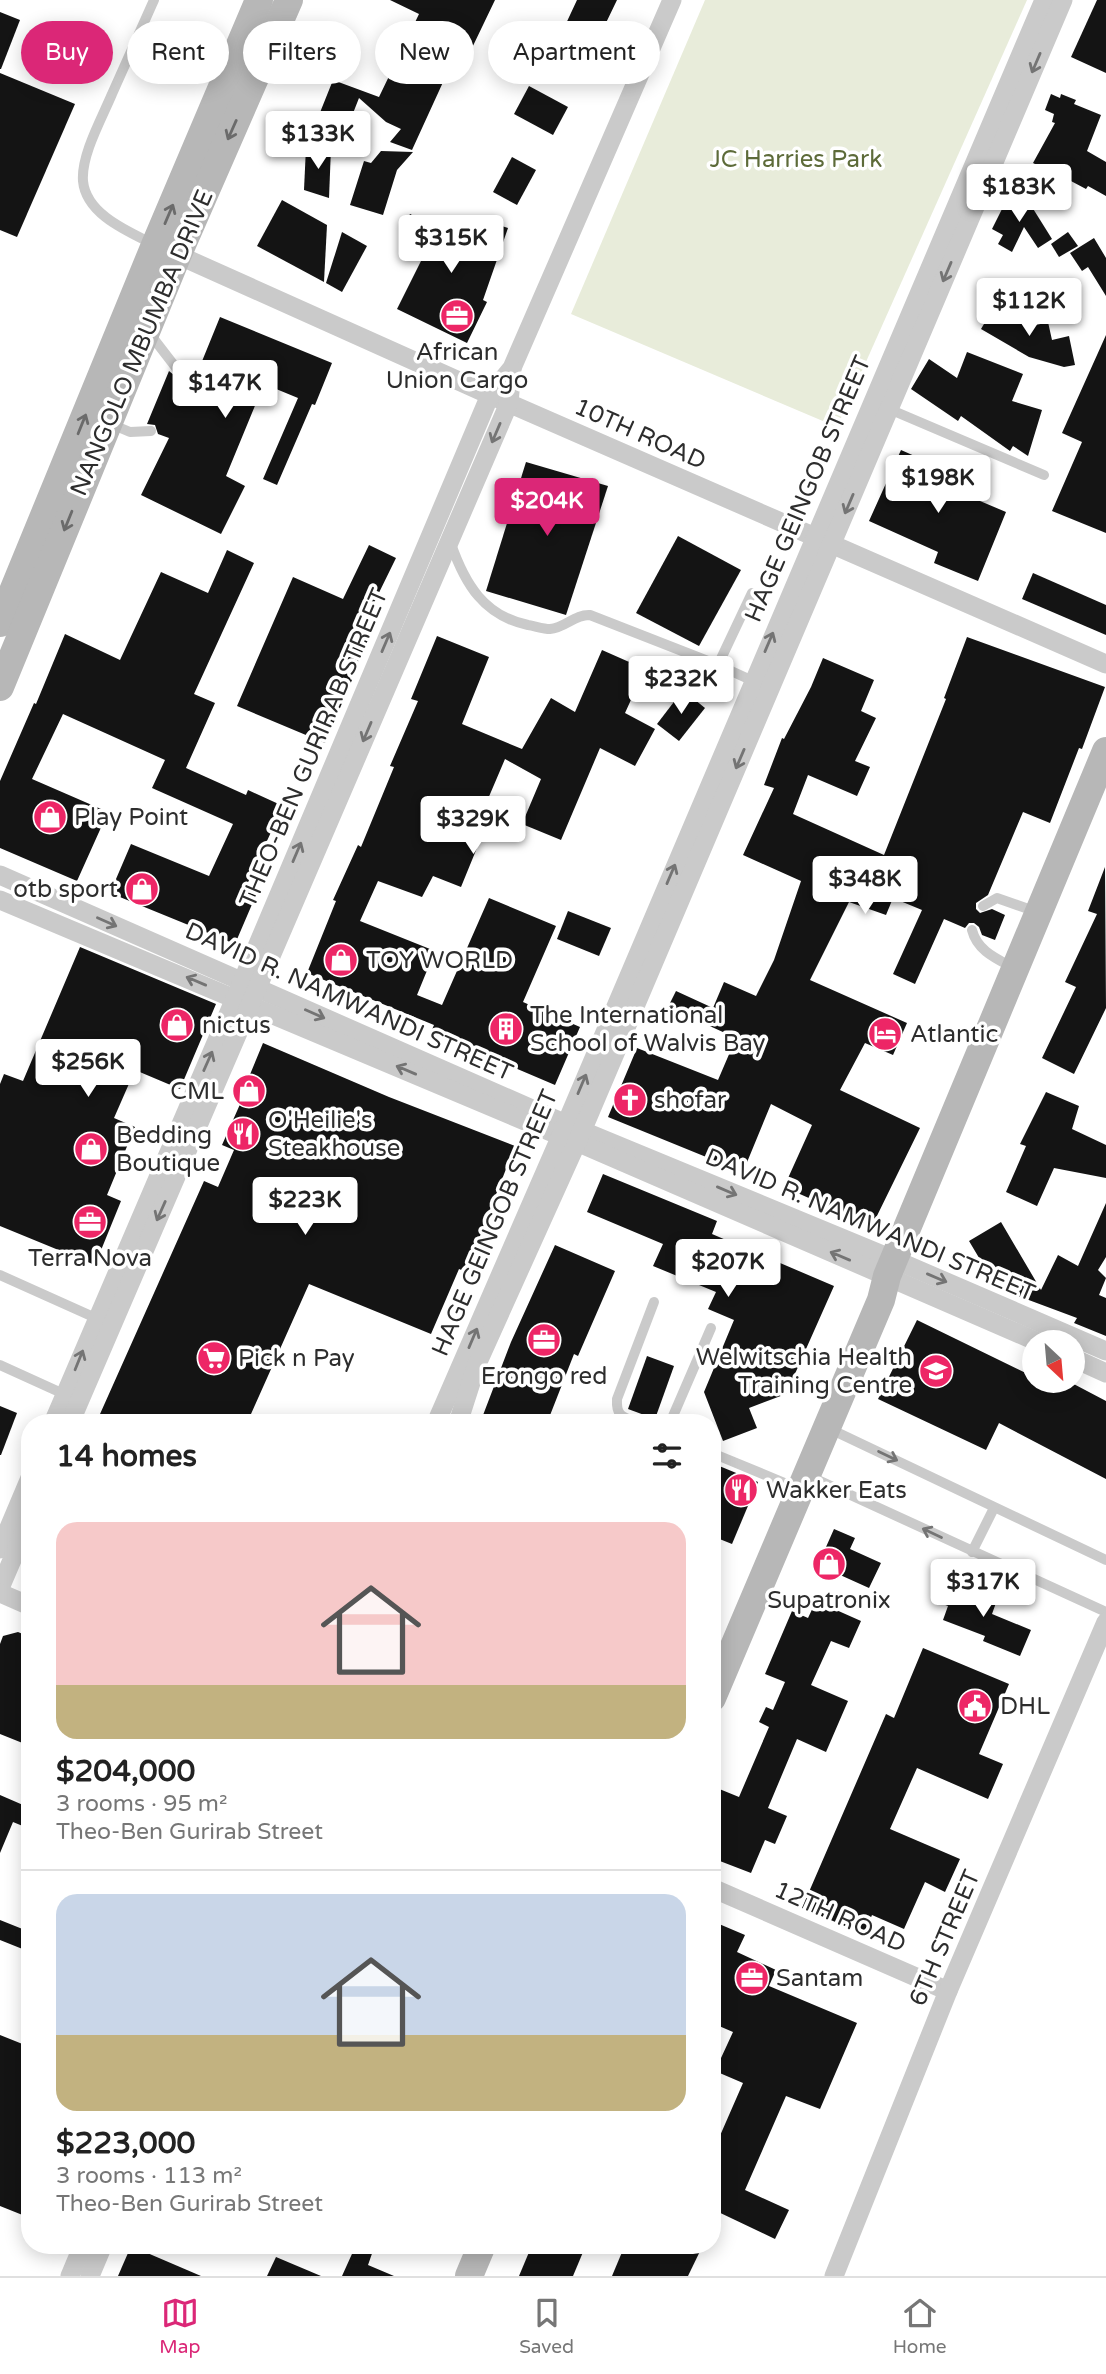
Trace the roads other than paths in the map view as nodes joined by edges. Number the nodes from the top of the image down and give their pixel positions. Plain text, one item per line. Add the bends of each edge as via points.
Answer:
1 (154, 0) edge
2 (259, 0) edge
3 (289, 0) edge
4 (672, 0) edge
5 (1044, 0) edge
6 (1063, 0) edge
7 (167, 250) junction
8 (147, 331) junction
9 (512, 368) junction
10 (177, 369) dead end
11 (490, 395) junction
12 (509, 403) junction
13 (889, 409) junction
14 (108, 424) junction
15 (151, 431) dead end
16 (1044, 475) dead end
17 (823, 540) junction
18 (450, 541) junction
19 (752, 593) dead end
20 (0, 623) edge
21 (1106, 664) edge
22 (718, 665) junction
23 (753, 681) junction
24 (0, 687) edge
25 (1106, 751) edge
26 (1106, 799) edge
27 (0, 875) edge
28 (0, 900) edge
29 (983, 906) dead end
30 (1039, 913) junction
31 (972, 930) dead end
32 (1015, 969) junction
33 (246, 993) junction
34 (571, 1133) junction
35 (0, 1275) edge
36 (894, 1276) junction
37 (654, 1302) dead end
38 (104, 1321) junction
39 (711, 1328) dead end
40 (1022, 1335) edge
41 (1106, 1351) edge
42 (1085, 1363) edge
43 (0, 1365) edge
44 (1106, 1373) edge
45 (72, 1398) junction
46 (60, 1414) edge
47 (71, 1414) edge
48 (440, 1414) edge
49 (461, 1414) edge
50 (620, 1414) edge
51 (674, 1414) edge
52 (826, 1427) junction
53 (721, 1456) edge
54 (803, 1482) junction
55 (21, 1499) edge
56 (994, 1508) junction
57 (21, 1540) edge
58 (0, 1549) edge
59 (972, 1552) junction
60 (1106, 1560) edge
61 (0, 1591) edge
62 (21, 1602) edge
63 (1106, 1612) edge
64 (1106, 1622) edge
65 (721, 1677) edge
66 (721, 1892) edge
67 (948, 1991) junction
68 (79, 2254) edge
69 (99, 2254) edge
70 (478, 2254) edge
71 (70, 2276) edge
72 (90, 2276) edge
73 (469, 2276) edge
74 (834, 2276) edge

1 - 7 lane via 93,139 83,182 100,214
7 -> 2 main road, NANGOLO MBUMBA DRIVE
3 -> 7 main road, NANGOLO MBUMBA DRIVE
4 - 9 street, THEO-BEN GURIRAB STREET
5 - 17 street, HAGE GEINGOB STREET
6 -> 13 street, HAGE GEINGOB STREET
7 - 8 main road, NANGOLO MBUMBA DRIVE
7 - 11 street, 10TH ROAD
20 -> 7 main road, NANGOLO MBUMBA DRIVE
8 - 10 lane
8 - 14 main road, NANGOLO MBUMBA DRIVE
9 - 11 street, THEO-BEN GURIRAB STREET
9 - 12 street, THEO-BEN GURIRAB STREET
11 - 12 street, 10TH ROAD
33 -> 11 street, THEO-BEN GURIRAB STREET
12 - 17 street, 10TH ROAD
12 -> 18 street, THEO-BEN GURIRAB STREET
13 - 16 lane
13 -> 17 street, HAGE GEINGOB STREET
14 - 15 lane via 130,432
14 -> 24 main road, NANGOLO MBUMBA DRIVE
17 - 21 street, 10TH ROAD
23 -> 17 street, HAGE GEINGOB STREET
17 -> 34 street, HAGE GEINGOB STREET
18 - 22 lane via 479,598 513,622 548,629 590,615
18 -> 33 street, THEO-BEN GURIRAB STREET
19 - 22 lane
22 - 23 lane
34 -> 23 street, HAGE GEINGOB STREET
25 - 30 main road
26 - 36 main road
27 -> 33 street, DAVID R. NAMWANDI STREET
33 -> 28 street, DAVID R. NAMWANDI STREET
29 - 30 lane via 997,898
30 - 32 main road
31 - 32 lane via 974,940 987,953
32 - 36 main road
33 - 34 street, DAVID R. NAMWANDI STREET
33 - 38 street, THEO-BEN GURIRAB STREET
34 - 36 street, DAVID R. NAMWANDI STREET
48 -> 34 street, HAGE GEINGOB STREET
34 - 49 street, HAGE GEINGOB STREET
35 - 38 lane
36 - 40 street, DAVID R. NAMWANDI STREET
36 -> 41 street, DAVID R. NAMWANDI STREET
36 - 52 main road
37 - 50 lane via 617,1399
38 - 45 street, THEO-BEN GURIRAB STREET
39 - 51 lane
42 - 44 street
43 - 45 lane
45 - 46 street, THEO-BEN GURIRAB STREET
45 - 47 street, THEO-BEN GURIRAB STREET
52 - 54 main road
52 -> 56 lane
53 - 54 lane
59 -> 54 lane
54 - 65 main road
55 - 58 street
56 - 59 lane
56 - 60 lane
57 - 61 street
59 - 63 lane
61 - 62 street
64 - 67 street, 6TH STREET
66 - 67 street, 12TH ROAD
67 - 74 street, 6TH STREET
68 - 71 street
69 - 72 street
70 - 73 main road

